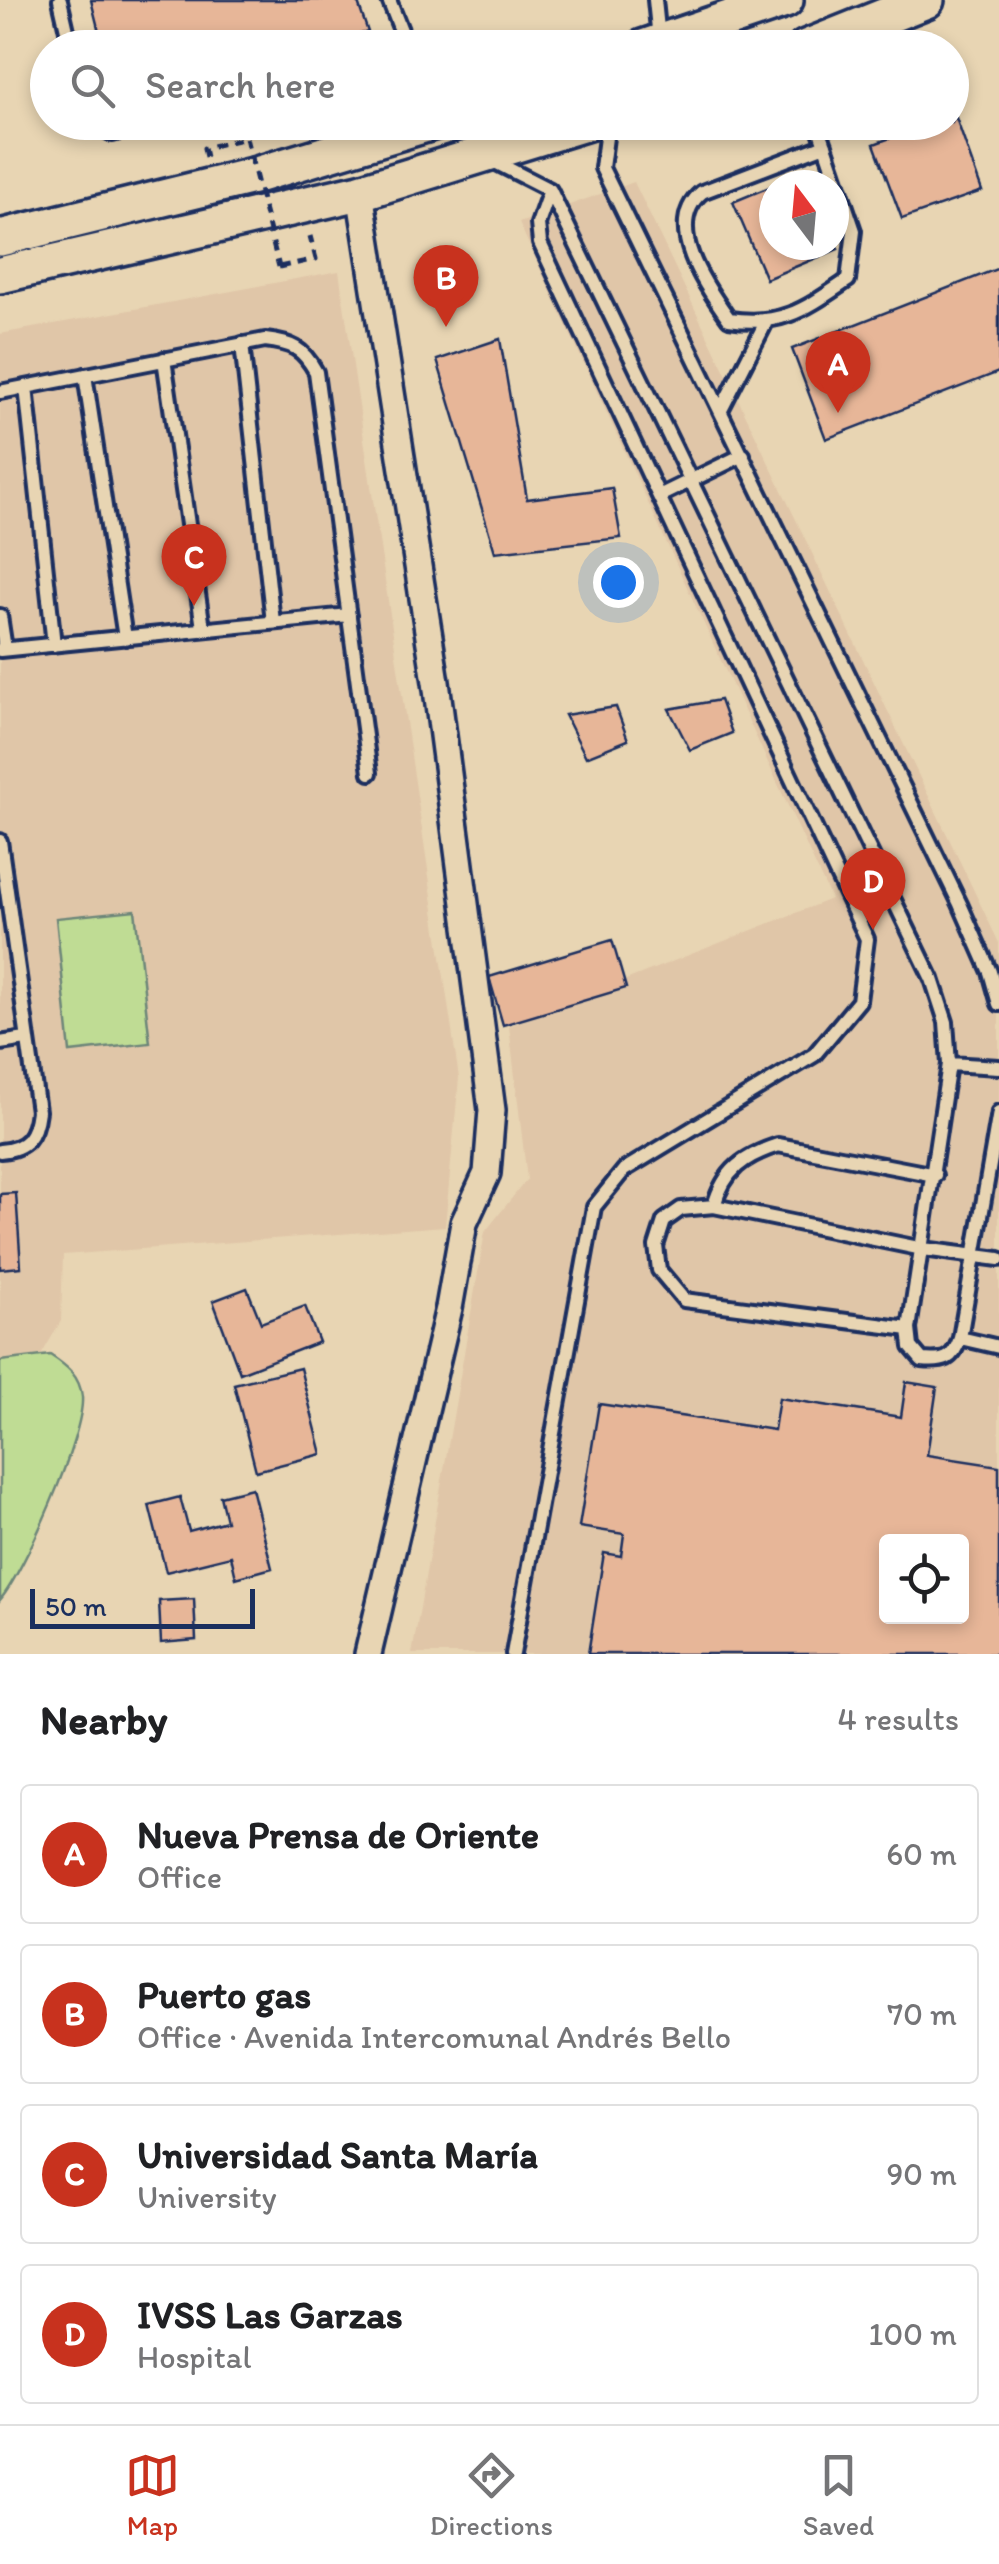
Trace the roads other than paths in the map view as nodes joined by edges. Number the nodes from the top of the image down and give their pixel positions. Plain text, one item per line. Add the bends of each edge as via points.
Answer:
1 (60, 0) edge
2 (389, 0) edge
3 (655, 0) edge
4 (785, 0) edge
5 (926, 0) edge
6 (67, 30) edge
7 (401, 30) edge
8 (652, 30) edge
9 (694, 30) edge
10 (851, 30) edge
11 (373, 140) edge
12 (533, 140) edge
13 (606, 140) edge
14 (823, 140) edge
15 (825, 145) junction
16 (485, 156) junction
17 (550, 190) junction
18 (360, 192) junction
19 (0, 238) edge
20 (0, 275) edge
21 (764, 324) junction
22 (242, 344) junction
23 (164, 360) junction
24 (85, 375) junction
25 (26, 387) junction
26 (0, 392) edge
27 (721, 410) junction
28 (743, 455) junction
29 (692, 482) junction
30 (659, 496) junction
31 (349, 615) junction
32 (0, 616) edge
33 (273, 622) junction
34 (202, 628) junction
35 (125, 638) junction
36 (54, 645) junction
37 (3, 649) edge
38 (370, 773) dead end
39 (0, 840) edge
40 (999, 1004) edge
41 (26, 1040) junction
42 (0, 1043) edge
43 (949, 1064) junction
44 (999, 1066) edge
45 (999, 1112) edge
46 (0, 1152) edge
47 (935, 1174) junction
48 (714, 1206) junction
49 (924, 1248) junction
50 (976, 1256) junction
51 (999, 1259) edge
52 (909, 1329) junction
53 (960, 1338) junction
54 (999, 1346) edge
55 (368, 1654) edge
56 (514, 1654) edge

1 - 6 lane
2 - 7 lane
3 - 8 lane
4 - 9 main road
5 - 10 main road
11 - 19 main road
12 - 16 main road
13 - 27 lane via 602,168
14 - 15 lane
15 - 21 lane via 854,231 848,280 806,308
15 - 21 lane via 688,203 684,219 700,278 729,320
16 - 17 lane
16 - 18 main road
17 - 29 lane
17 - 30 lane via 538,224 540,243
18 - 20 main road
18 - 55 street via 436,682 492,1110 486,1173 464,1223
21 - 27 lane
22 - 23 lane
22 - 31 lane via 288,342 305,352 316,372
22 - 33 lane
23 - 24 lane
23 - 34 lane
24 - 25 lane
24 - 35 lane
25 - 26 lane
25 - 36 lane
27 - 28 lane
28 - 29 lane
28 - 40 lane via 960,904
29 - 30 lane
29 - 43 lane via 908,923 946,1022
30 - 56 lane via 867,939 859,1001 814,1055 624,1170 594,1207
31 - 33 lane
31 - 38 lane
32 - 37 lane
33 - 34 lane
34 - 35 lane
35 - 36 lane
36 - 37 lane
39 - 41 lane
41 - 42 lane
41 - 46 lane via 35,1132 25,1144
43 - 44 lane
43 - 47 lane
45 - 50 lane
47 - 48 lane via 778,1145 730,1169
47 - 49 lane
48 - 49 lane
48 - 52 lane via 681,1209 660,1233 659,1270 684,1300
49 - 50 lane
49 - 52 lane
50 - 51 lane
50 - 53 lane
52 - 53 lane via 922,1360 942,1362 955,1354
53 - 54 lane

